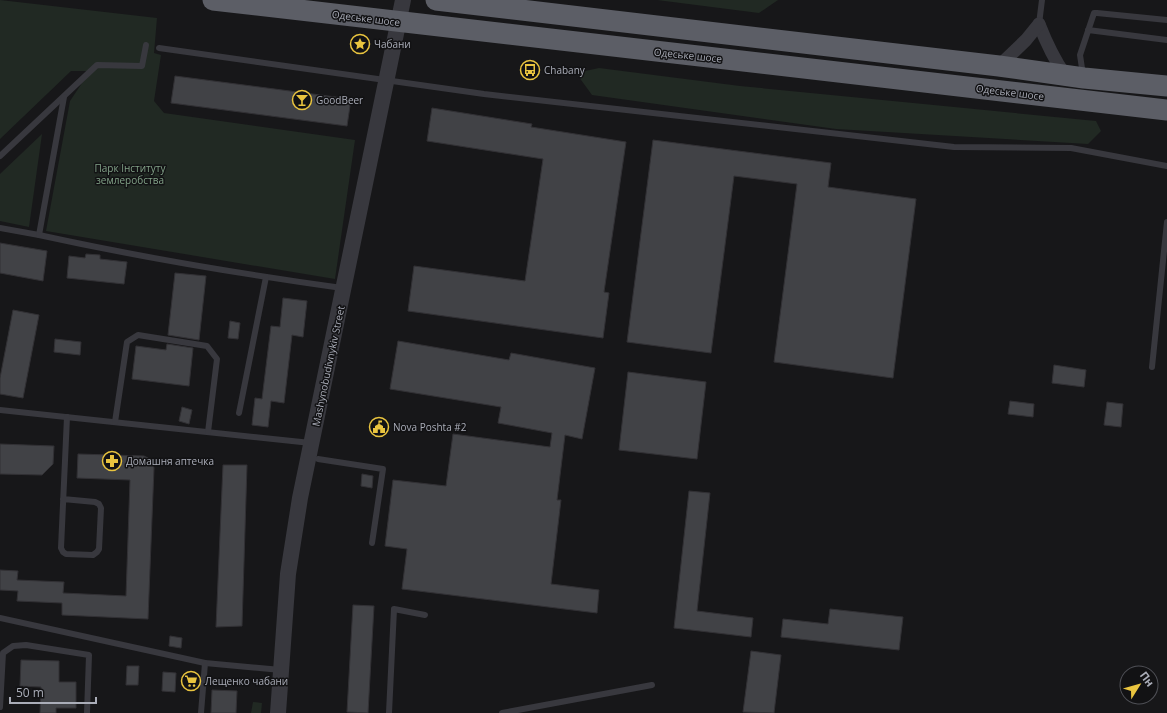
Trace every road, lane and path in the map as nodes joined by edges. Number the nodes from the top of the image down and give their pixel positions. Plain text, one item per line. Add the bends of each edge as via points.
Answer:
1 (213, 0) edge
2 (403, 0) edge
3 (436, 0) edge
4 (1042, 0) edge
5 (1167, 20) edge
6 (399, 22) junction
7 (1039, 24) junction
8 (1088, 30) junction
9 (1167, 40) edge
10 (146, 45) dead end
11 (159, 48) dead end
12 (999, 66) junction
13 (1074, 77) junction
14 (387, 81) junction
15 (1166, 86) edge
16 (64, 96) junction
17 (1165, 110) edge
18 (0, 156) edge
19 (1167, 166) edge
20 (1167, 222) edge
21 (0, 228) edge
22 (39, 235) junction
23 (266, 277) junction
24 (344, 288) junction
25 (1152, 367) dead end
26 (0, 410) edge
27 (239, 413) dead end
28 (67, 417) junction
29 (115, 422) junction
30 (208, 432) junction
31 (312, 443) junction
32 (318, 459) dead end
33 (63, 499) junction
34 (372, 543) dead end
35 (425, 615) dead end
36 (0, 618) edge
37 (205, 663) junction
38 (281, 670) junction
39 (652, 685) dead end
40 (0, 706) edge
41 (87, 713) edge
42 (201, 713) edge
43 (278, 713) edge
44 (389, 713) edge
45 (502, 713) edge

1 - 6 highway, Одеське шосе
2 - 6 street, Mashynobudivnykiv Street
3 - 12 highway
4 - 7 lane
5 - 8 lane via 1097,13 1094,14
6 - 14 street, Mashynobudivnykiv Street
6 - 17 highway, Одеське шосе
7 - 12 street
7 - 13 street via 1054,58
8 - 9 lane
8 - 13 lane
10 - 16 lane via 142,66 97,65
11 - 14 lane
12 - 13 highway
13 - 15 highway
14 - 19 lane via 954,147 1071,148
14 - 24 street, Mashynobudivnykiv Street
16 - 18 lane
16 - 22 lane
20 - 25 lane
21 - 22 lane
22 - 23 lane
23 - 24 lane
23 - 27 lane
24 - 31 street, Mashynobudivnykiv Street
26 - 28 lane
28 - 29 lane
28 - 33 lane
29 - 30 lane
29 - 30 lane via 127,342 138,335 207,346 216,359
30 - 31 lane
31 - 38 street, Mashynobudivnykiv Street via 288,574
32 - 34 lane via 383,469
33 - 33 lane via 63,552 93,555 99,549 98,504
35 - 44 lane via 394,609
36 - 37 lane
37 - 38 lane
37 - 42 lane
38 - 43 street, Mashynobudivnykiv Street
39 - 45 lane
40 - 41 lane via 3,653 12,646 26,645 89,654

